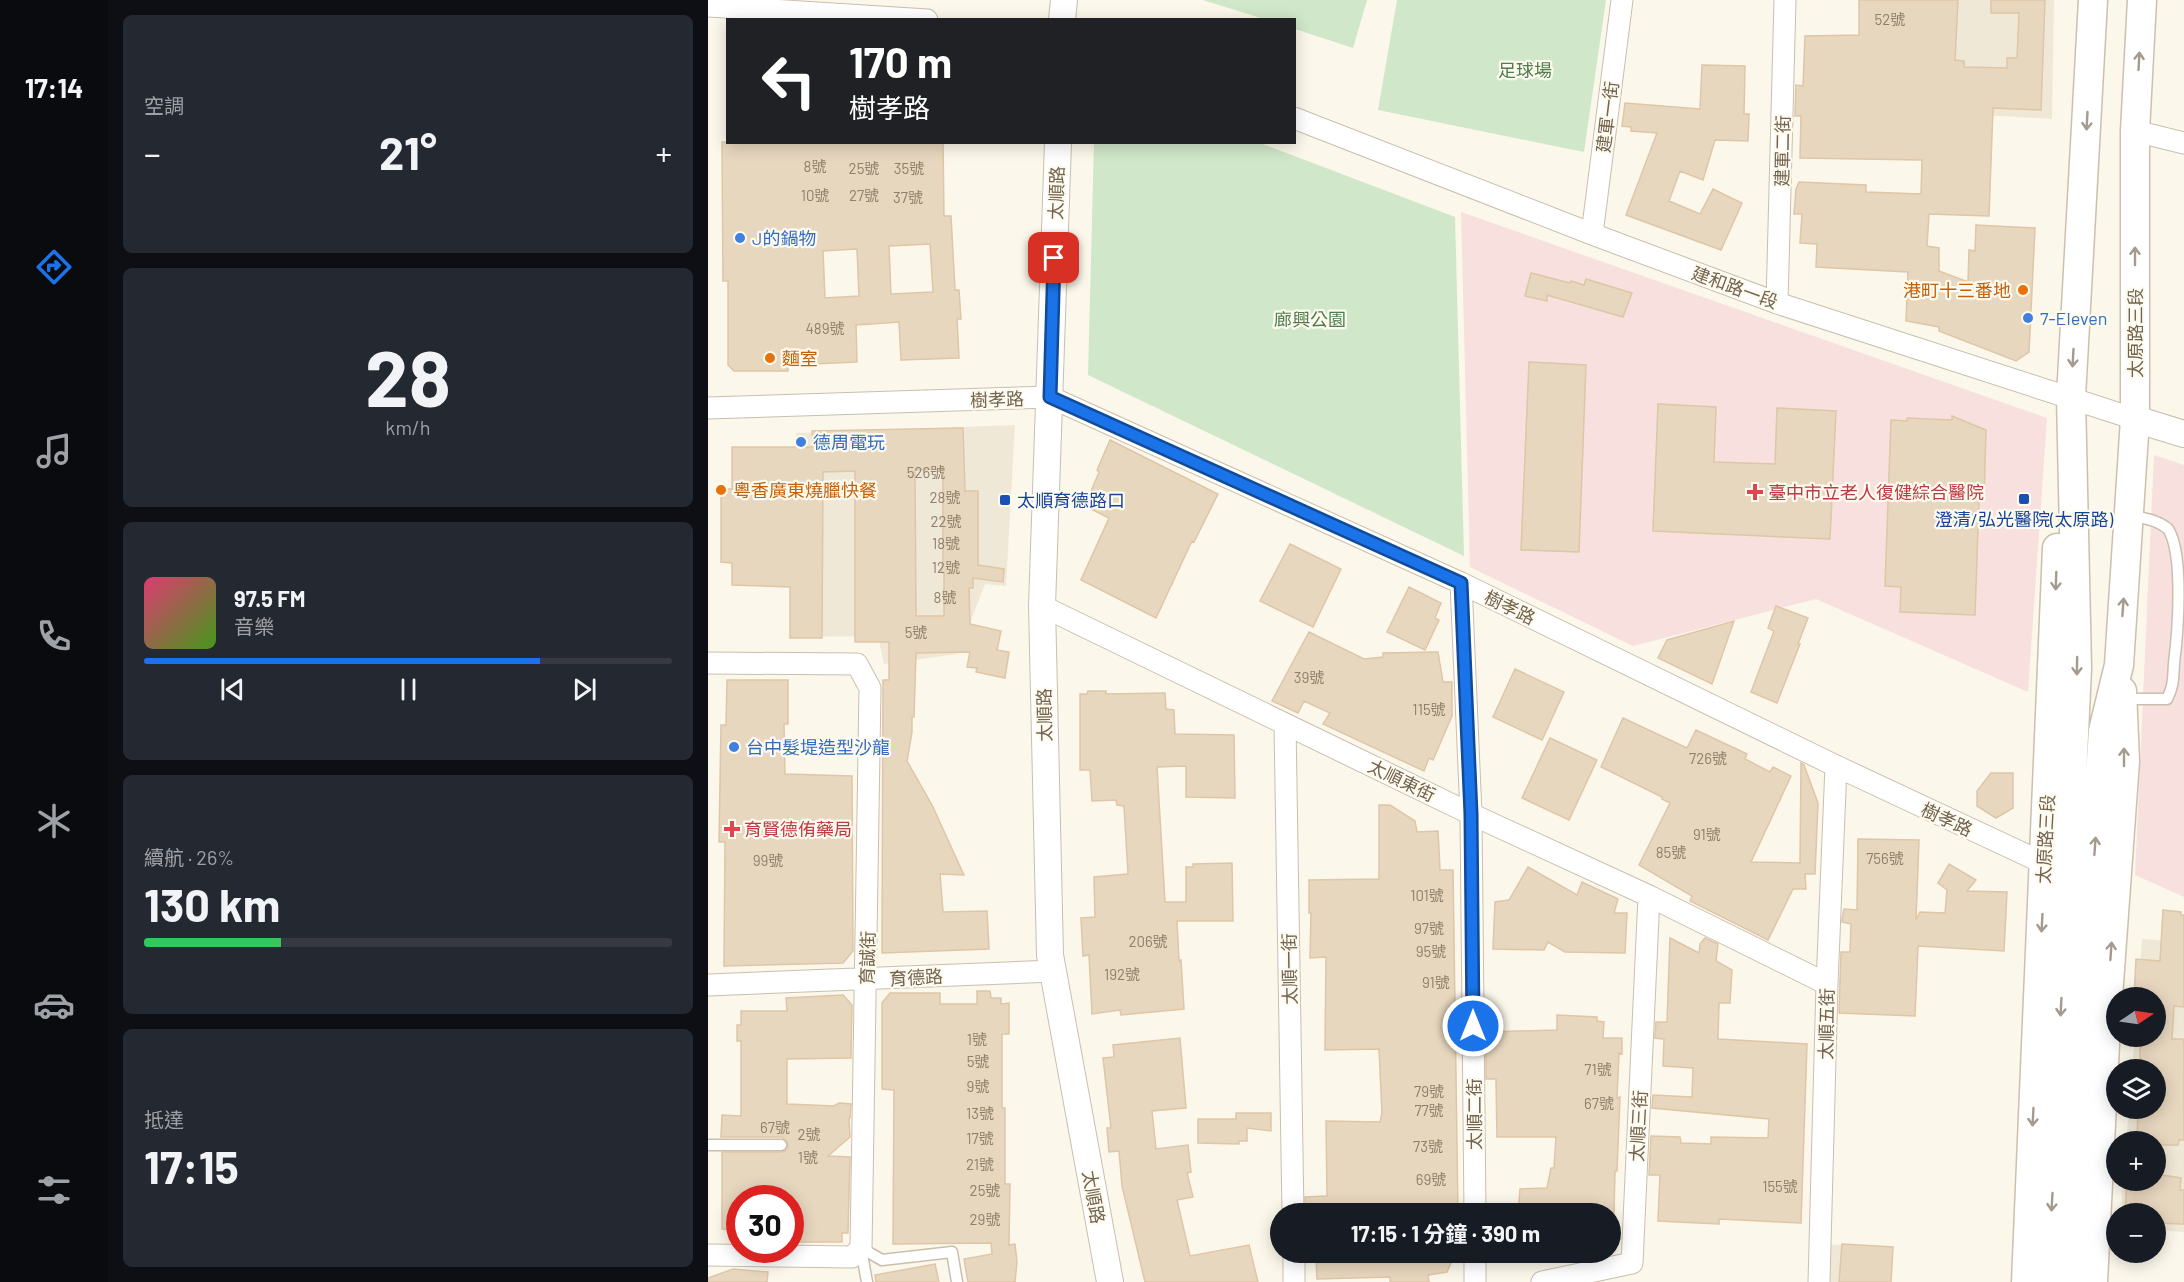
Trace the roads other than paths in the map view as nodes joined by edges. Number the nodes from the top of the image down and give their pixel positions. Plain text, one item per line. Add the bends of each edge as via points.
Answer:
1 (1064, 0) edge
2 (1622, 0) edge
3 (1785, 0) edge
4 (2093, 0) edge
5 (2142, 0) edge
6 (708, 6) edge
7 (896, 18) edge
8 (1062, 18) edge
9 (1296, 119) edge
10 (2135, 131) junction
11 (1058, 144) edge
12 (2184, 144) edge
13 (1592, 234) junction
14 (1777, 303) junction
15 (1050, 397) junction
16 (2071, 397) junction
17 (708, 408) edge
18 (2135, 419) junction
19 (2184, 434) edge
20 (2129, 515) junction
21 (1461, 583) junction
22 (1042, 606) junction
23 (708, 663) edge
24 (2119, 665) junction
25 (2123, 699) junction
26 (1285, 724) junction
27 (1836, 766) junction
28 (1471, 814) junction
29 (2080, 874) junction
30 (1649, 896) junction
31 (1053, 970) junction
32 (867, 979) junction
33 (1827, 984) junction
34 (708, 985) edge
35 (708, 1145) edge
36 (781, 1145) dead end
37 (1293, 1203) edge
38 (1475, 1203) edge
39 (861, 1248) junction
40 (708, 1255) edge
41 (1294, 1263) edge
42 (1475, 1263) edge
43 (867, 1282) edge
44 (957, 1282) edge
45 (1110, 1282) edge
46 (1294, 1282) edge
47 (1475, 1282) edge
48 (1542, 1282) edge
49 (1819, 1282) edge
50 (2026, 1282) edge
51 (2049, 1282) edge
52 (2071, 1282) edge
53 (2093, 1282) edge

1 - 8 street
2 - 13 street, 建軍一街
3 - 14 street, 建軍二街
4 -> 16 main road, 太原路三段
10 -> 5 main road, 太原路三段
6 - 7 street
9 - 13 street, 建和路一段
10 - 12 street
18 -> 10 main road, 太原路三段
11 - 15 street, 太順路
13 - 14 street, 建和路一段
14 - 16 street, 建和路一段
15 - 17 street, 樹孝路
15 - 21 street, 樹孝路
15 - 22 street, 太順路
16 - 18 street, 建和路一段
16 -> 29 main road, 太原路三段 via 2058,494
18 - 19 street, 建和路一段
18 - 20 main road, 太原路三段
24 -> 20 main road, 太原路三段
20 - 25 lane via 2169,529 2178,544 2183,603 2173,686 2167,699
21 - 27 street, 樹孝路
21 - 28 street, 太順二街
22 - 26 street, 太順東街
22 - 31 street, 太順路
23 - 32 street, 育誠街 via 857,664 870,688
24 - 25 main road, 太原路三段
29 -> 24 main road, 太原路三段 via 2103,731
29 -> 25 main road, 太原路三段 via 2125,761
26 - 28 street, 太順東街
26 - 37 street, 太順一街
27 - 29 street, 樹孝路
27 - 33 street, 太順五街
28 - 30 street, 太順東街
28 - 38 street, 太順二街
29 -> 50 main road, 太原路三段
29 -> 51 main road, 太原路三段
29 - 52 main road, 太原路三段
53 -> 29 main road, 太原路三段 via 2106,1025
30 - 33 street, 太順東街
30 - 48 street, 太順三街 via 1632,1263
31 - 32 street, 育德路
31 - 45 street, 太順路
32 - 34 street, 育德路
32 - 39 street, 育誠街
33 - 49 street, 太順五街
35 - 36 lane
39 - 40 street via 852,1257
39 - 43 lane
39 - 44 lane via 882,1260 952,1252
41 - 46 street
42 - 47 street

